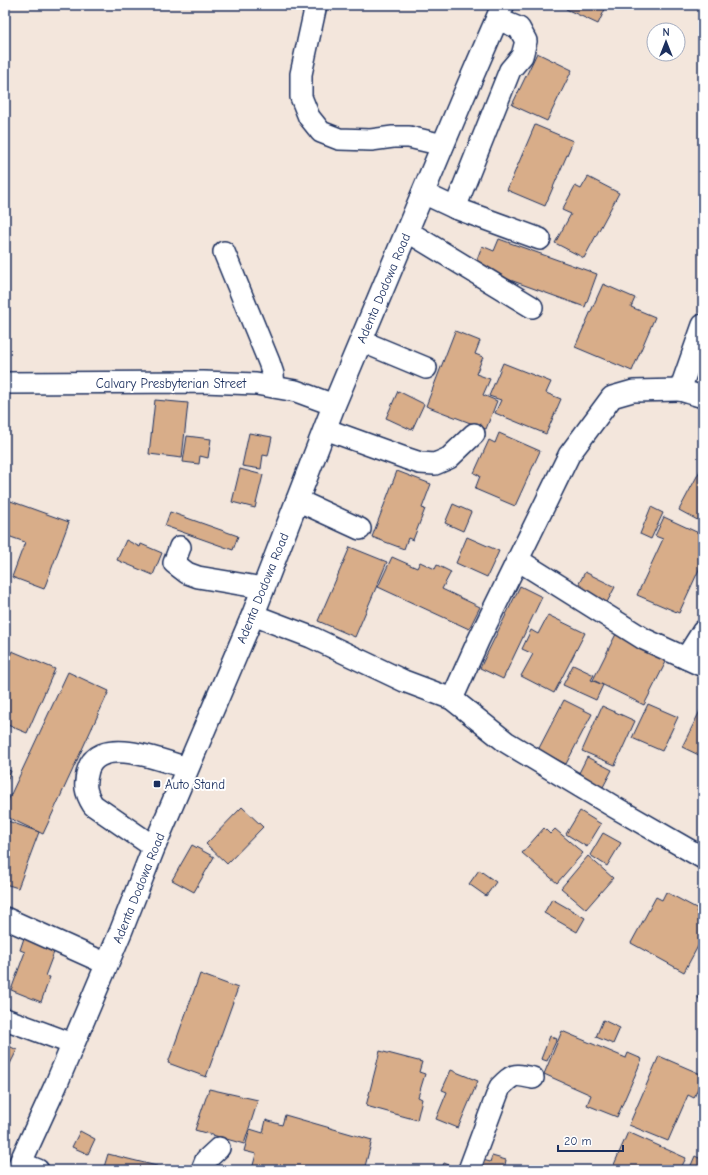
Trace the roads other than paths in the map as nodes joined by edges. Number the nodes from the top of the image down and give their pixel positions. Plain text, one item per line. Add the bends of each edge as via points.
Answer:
1 (316, 5) edge
2 (500, 12) edge
3 (443, 145) junction
4 (423, 193) junction
5 (455, 208) junction
6 (407, 231) junction
7 (540, 239) dead end
8 (224, 252) dead end
9 (532, 307) dead end
10 (703, 325) edge
11 (361, 341) junction
12 (426, 368) dead end
13 (5, 383) edge
14 (274, 387) junction
15 (680, 390) junction
16 (703, 397) edge
17 (334, 405) junction
18 (325, 429) junction
19 (474, 434) dead end
20 (297, 500) junction
21 (360, 529) dead end
22 (180, 546) dead end
23 (518, 560) junction
24 (263, 588) junction
25 (252, 614) junction
26 (703, 631) edge
27 (695, 662) edge
28 (452, 699) junction
29 (187, 768) junction
30 (154, 847) junction
31 (703, 858) edge
32 (5, 918) edge
33 (107, 964) junction
34 (5, 1019) edge
35 (73, 1044) junction
36 (533, 1078) dead end
37 (219, 1148) dead end
38 (25, 1168) edge
39 (202, 1170) edge
40 (469, 1170) edge

1 - 3 street via 302,74 302,97 309,117 321,132 339,139 409,137
2 - 3 main road, Adenta Dodowa Road
2 - 5 street via 518,28 526,42 522,56 510,70
3 - 4 main road, Adenta Dodowa Road
4 - 5 street
4 - 6 main road, Adenta Dodowa Road
5 - 7 street
6 - 9 street
6 - 11 main road, Adenta Dodowa Road
8 - 14 street via 269,362
10 - 15 street
11 - 12 street
11 - 17 main road, Adenta Dodowa Road
13 - 14 street, Calvary Presbyterian Street via 203,382
14 - 17 street, Calvary Presbyterian Street via 296,391
15 - 16 street
15 - 23 street via 633,391 612,398 569,455
17 - 18 main road, Adenta Dodowa Road
18 - 19 street via 412,461 435,464 449,458
18 - 20 main road, Adenta Dodowa Road
20 - 21 street
20 - 24 main road, Adenta Dodowa Road
22 - 24 street via 174,563 187,573
23 - 27 street via 644,640
23 - 28 street
24 - 25 main road, Adenta Dodowa Road
25 - 28 street via 311,637 404,682
25 - 29 main road, Adenta Dodowa Road
26 - 27 street
28 - 31 street via 506,742
29 - 30 main road, Adenta Dodowa Road
29 - 30 street via 139,753 117,752 105,753 95,758 90,766 86,786 87,795 94,805
30 - 33 main road, Adenta Dodowa Road
32 - 33 street
33 - 35 main road, Adenta Dodowa Road
34 - 35 street
35 - 38 main road, Adenta Dodowa Road
36 - 40 street via 517,1075 509,1077 500,1087
37 - 39 street via 206,1160

